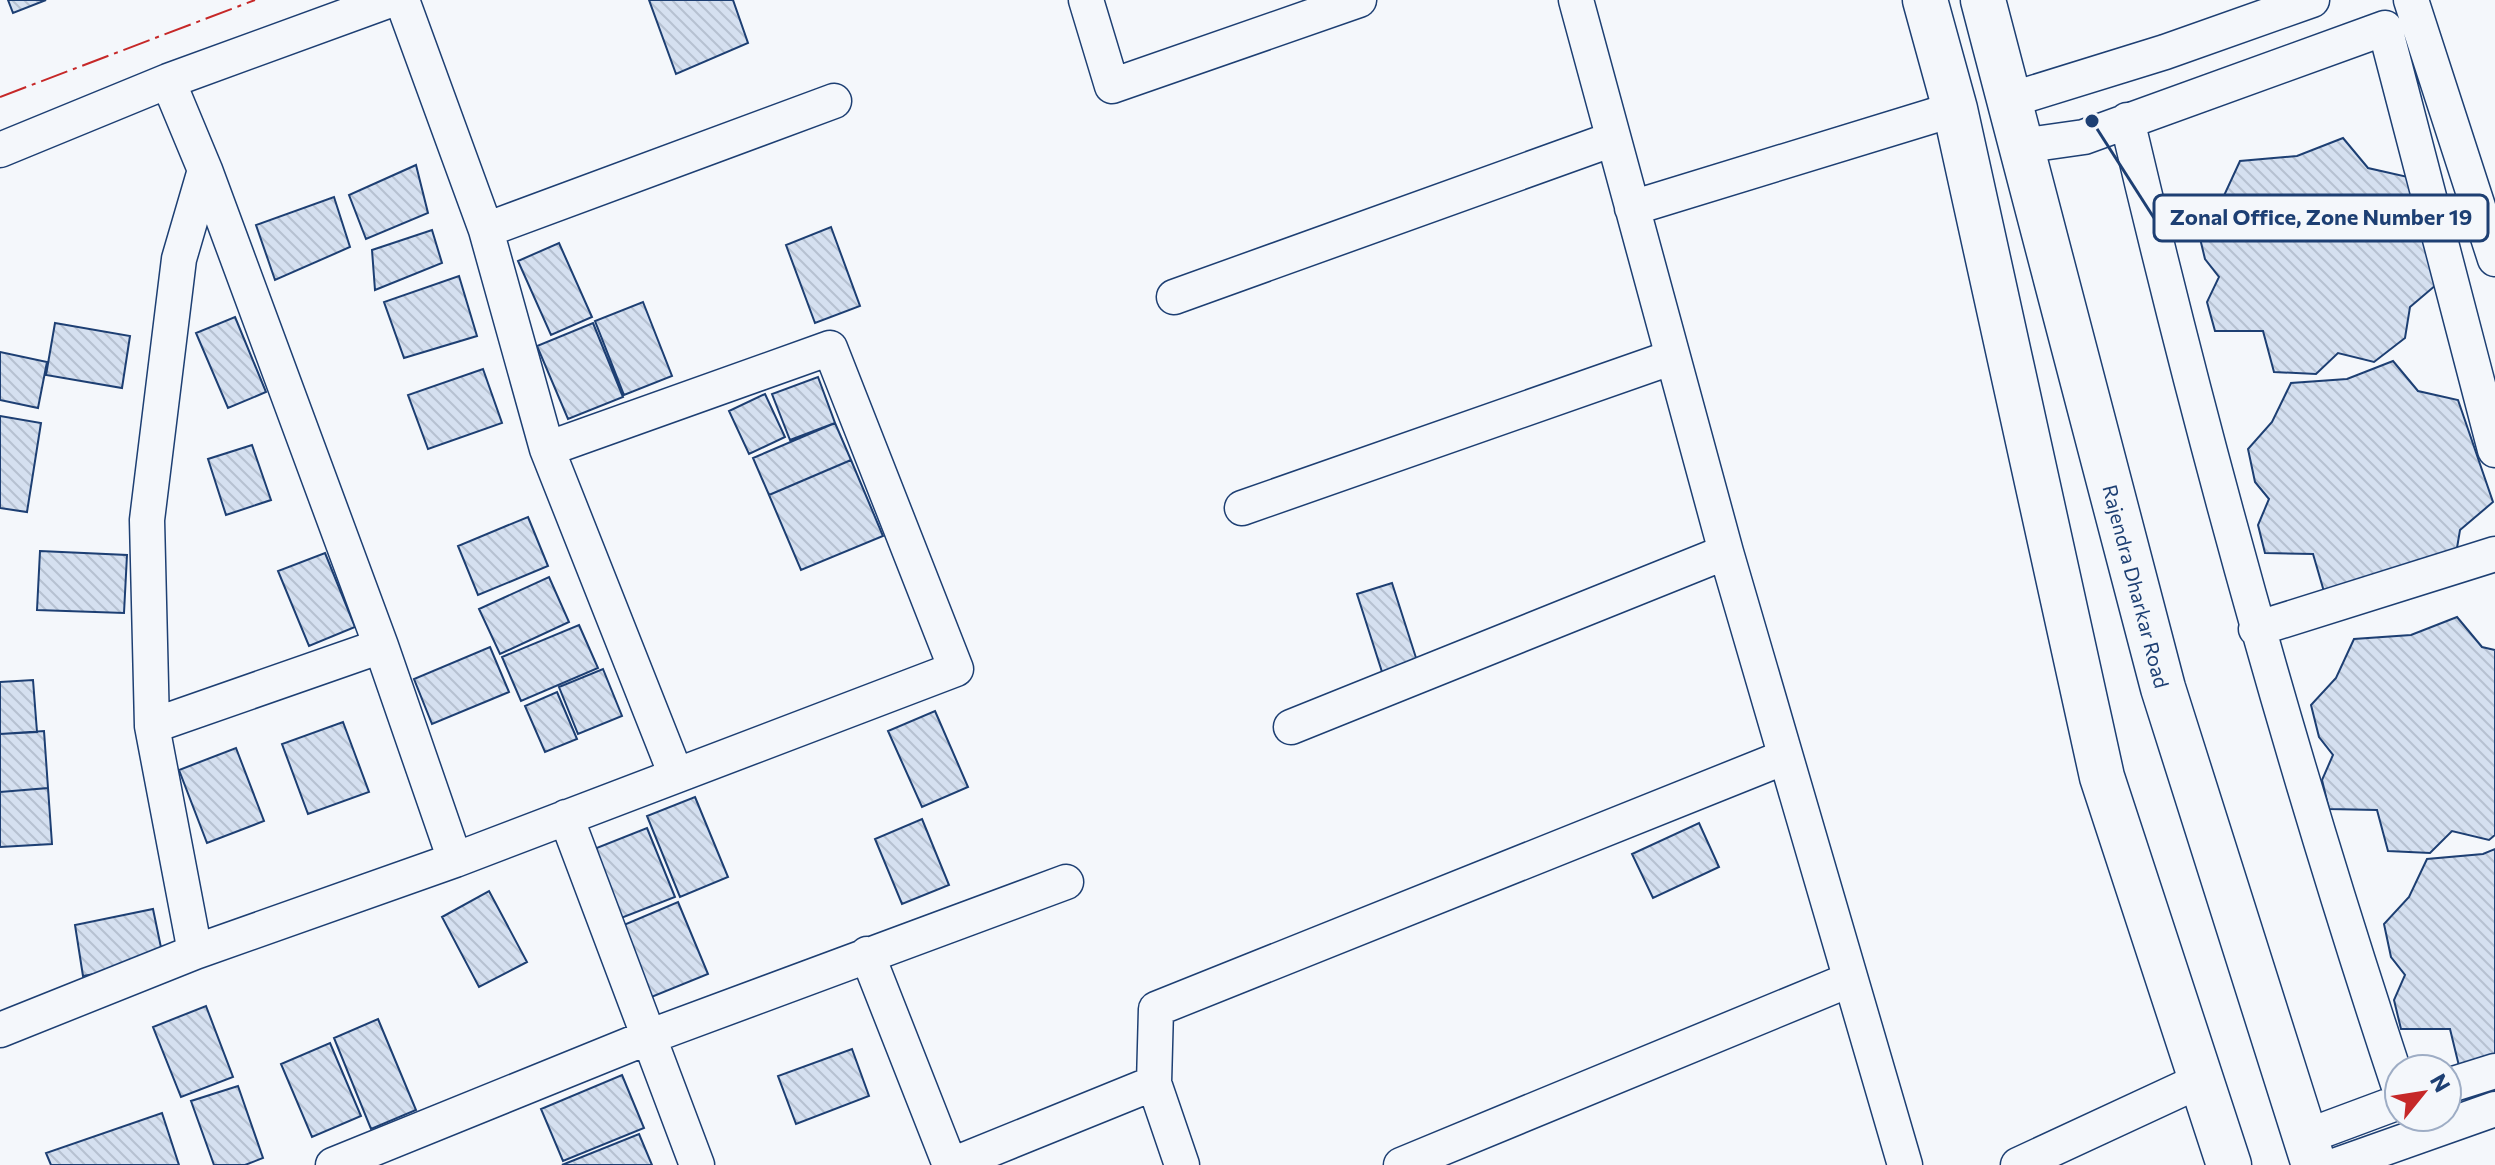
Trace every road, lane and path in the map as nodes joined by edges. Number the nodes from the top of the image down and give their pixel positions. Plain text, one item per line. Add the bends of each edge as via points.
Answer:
1 (390, 0) edge
2 (402, 0) edge
3 (1086, 0) edge
4 (1359, 0) edge
5 (1576, 0) edge
6 (1925, 0) edge
7 (1983, 0) edge
8 (2312, 0) edge
9 (2411, 0) edge
10 (168, 81) junction
11 (2010, 100) junction
12 (834, 101) dead end
13 (1955, 109) junction
14 (2127, 120) junction
15 (1613, 139) junction
16 (2021, 146) junction
17 (0, 150) edge
18 (205, 170) junction
19 (1632, 208) junction
20 (486, 230) junction
21 (2492, 241) edge
22 (1174, 297) dead end
23 (1673, 357) junction
24 (547, 449) junction
25 (2495, 450) edge
26 (1242, 508) dead end
27 (1726, 552) junction
28 (2495, 554) edge
29 (2256, 629) junction
30 (381, 646) junction
31 (152, 726) junction
32 (1291, 727) dead end
33 (1785, 757) junction
34 (676, 775) junction
35 (566, 817) junction
36 (455, 860) junction
37 (1066, 882) dead end
38 (195, 952) junction
39 (867, 954) junction
40 (1849, 980) junction
41 (0, 1030) edge
42 (651, 1036) junction
43 (2388, 1053) edge
44 (2495, 1071) edge
45 (2199, 1081) junction
46 (2463, 1081) edge
47 (1154, 1083) junction
48 (2495, 1109) edge
49 (2383, 1113) edge
50 (417, 1151) edge
51 (2319, 1156) edge
52 (333, 1165) edge
53 (697, 1165) edge
54 (951, 1165) edge
55 (1182, 1165) edge
56 (1401, 1165) edge
57 (1905, 1165) edge
58 (2018, 1165) edge
59 (2229, 1165) edge

1 - 10 street
2 - 20 street
3 - 4 street via 1112,86
5 - 15 street
6 - 13 main road
7 - 11 main road, Rajendra Dharkar Road
8 - 11 street
9 - 21 street
10 - 17 street
10 - 18 street
11 - 16 main road, Rajendra Dharkar Road
12 - 20 street
13 - 19 street
13 - 45 main road via 2102,777
14 - 16 street via 2084,137
14 - 25 street via 2385,28
14 - 29 street
15 - 19 street
15 - 22 street
16 - 51 main road, Rajendra Dharkar Road via 2163,688
18 - 30 street
18 - 31 street via 179,259 147,520
19 - 23 street
20 - 24 street
23 - 26 street
23 - 27 street
24 - 34 street
24 - 34 street via 830,348 956,669
27 - 32 street
27 - 33 street
28 - 29 street
29 - 43 street
30 - 31 street
30 - 36 street
31 - 38 street
33 - 40 street
33 - 47 street via 1156,1009
34 - 35 street
35 - 36 street
35 - 42 street
36 - 38 street
37 - 39 street
38 - 41 street
39 - 42 street
39 - 54 street
40 - 56 street
40 - 57 street
42 - 50 street
42 - 53 street
44 - 46 street
45 - 58 street
45 - 59 main road
47 - 54 street
47 - 55 street
48 - 51 street
49 - 51 street
50 - 52 street

